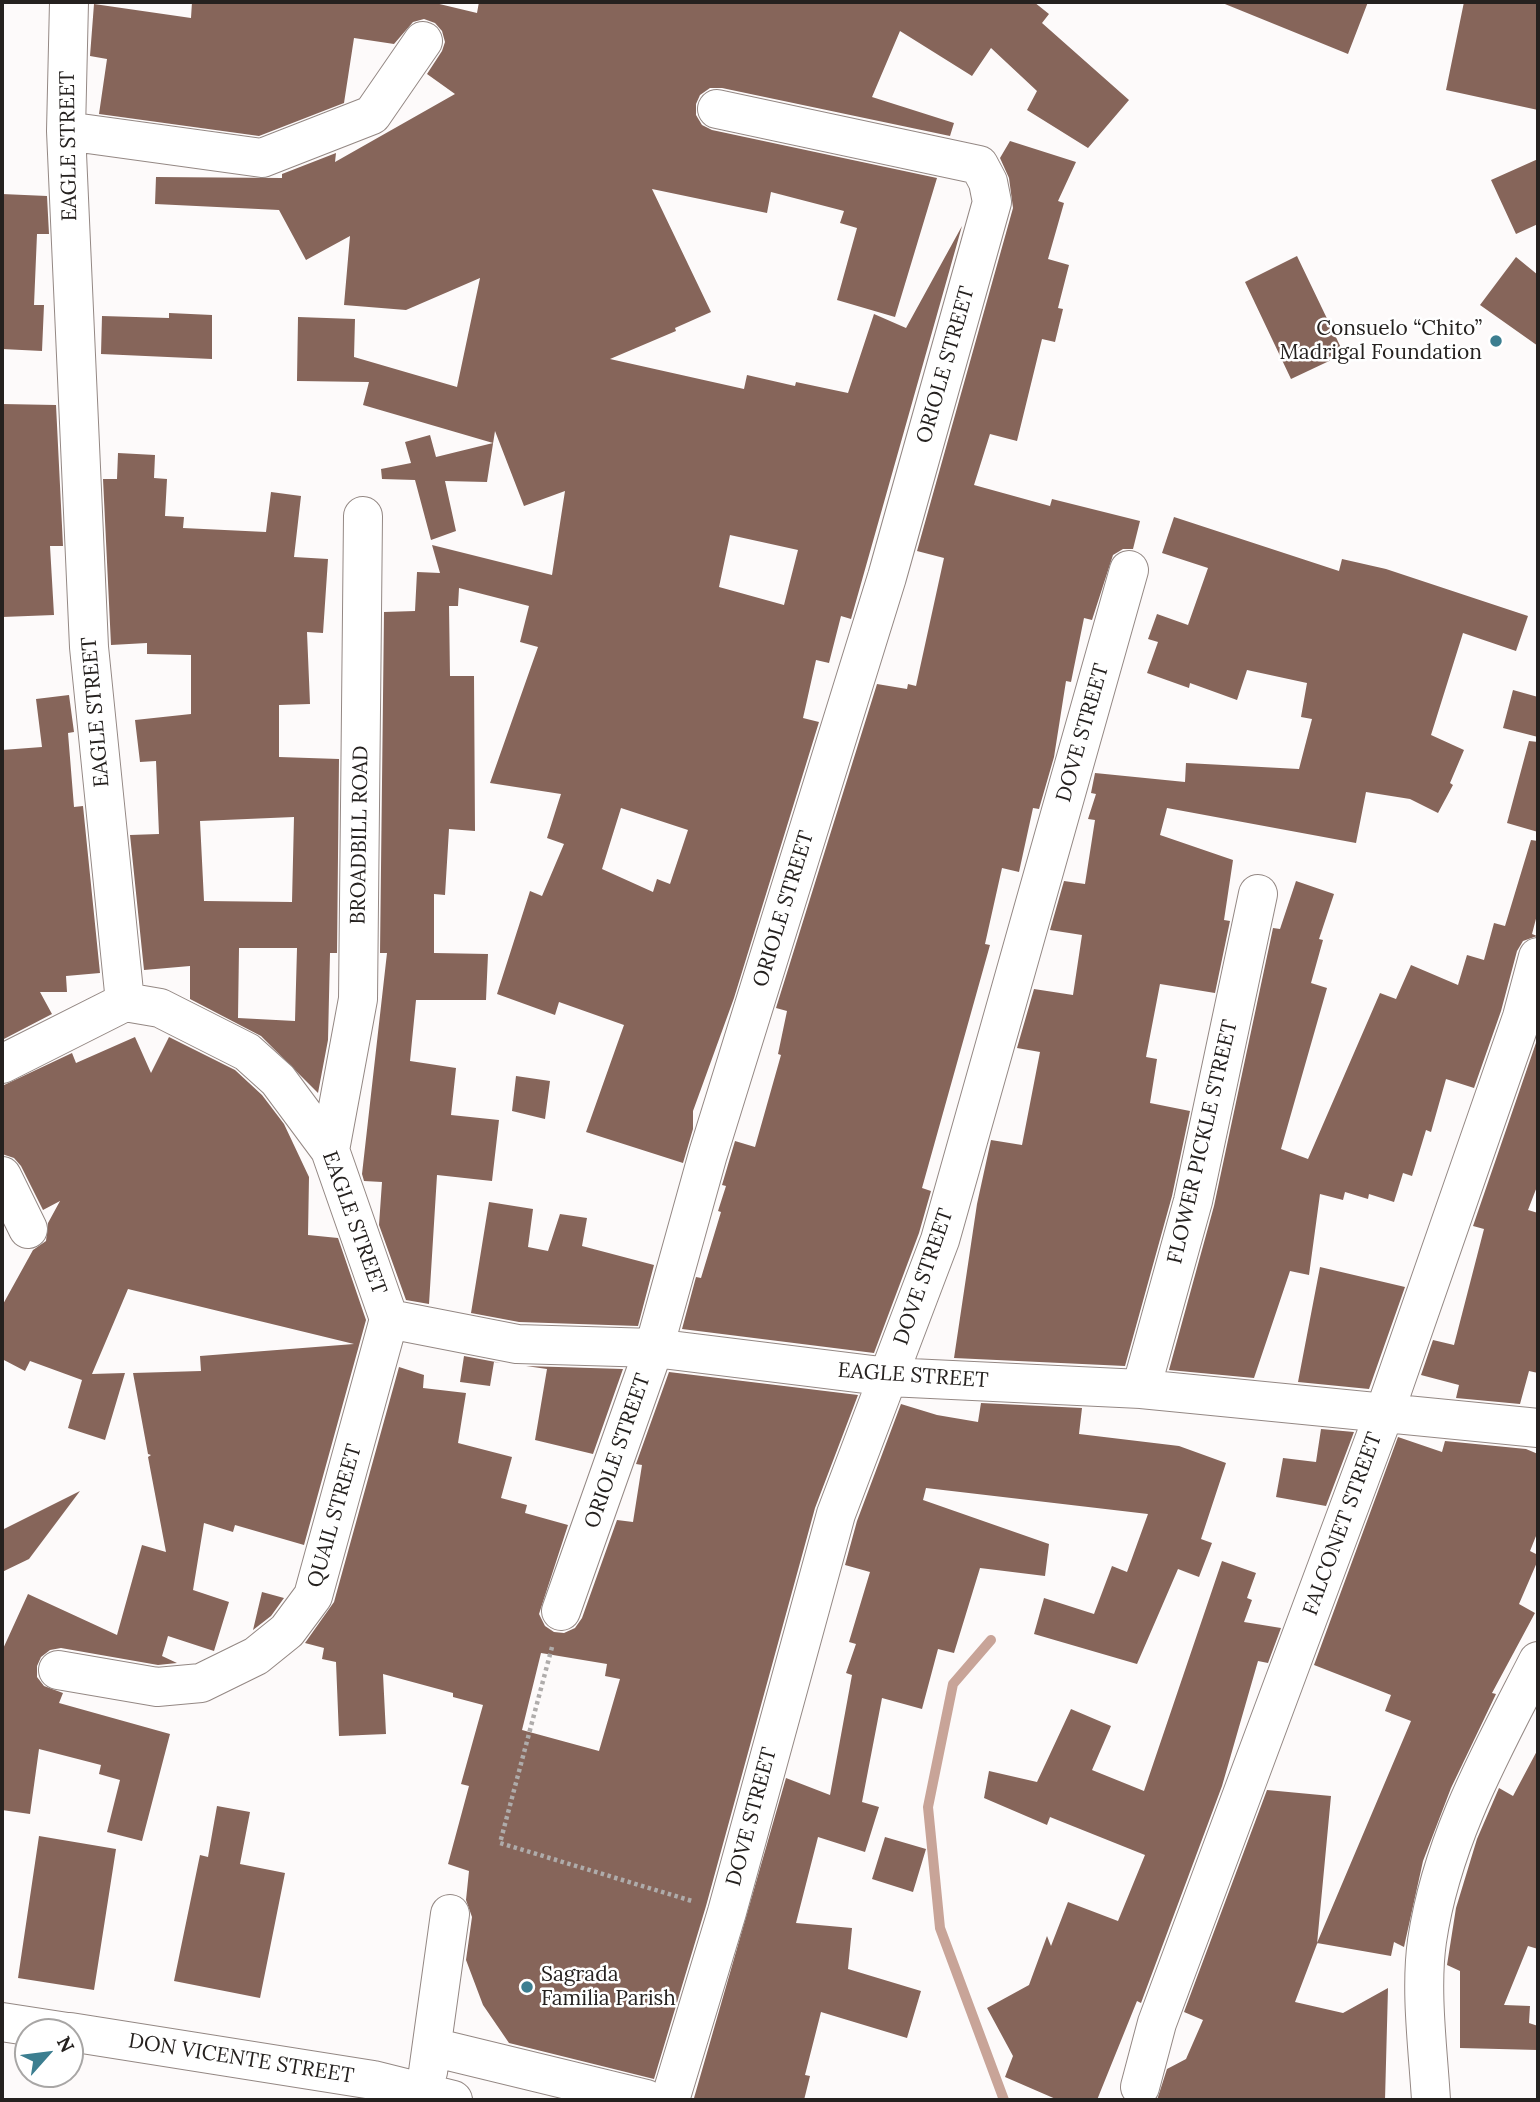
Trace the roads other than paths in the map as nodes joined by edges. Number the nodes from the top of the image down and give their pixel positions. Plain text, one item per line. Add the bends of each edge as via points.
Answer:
1 (69, 2) edge
2 (423, 41) dead end
3 (717, 108) dead end
4 (66, 131) junction
5 (363, 516) dead end
6 (1129, 570) dead end
7 (1258, 894) dead end
8 (1538, 957) edge
9 (125, 1002) junction
10 (2, 1064) edge
11 (330, 1150) junction
12 (2, 1176) edge
13 (28, 1229) dead end
14 (389, 1319) junction
15 (654, 1348) junction
16 (889, 1377) junction
17 (1141, 1389) junction
18 (1385, 1411) junction
19 (1538, 1428) edge
20 (561, 1611) road end
21 (1538, 1661) edge
22 (58, 1670) dead end
23 (450, 1914) dead end
24 (84, 2034) edge
25 (432, 2047) junction
26 (1140, 2087) dead end
27 (439, 2097) edge
28 (658, 2099) edge
29 (1431, 2100) edge

1 - 4 street, EAGLE STREET
2 - 4 street via 372,115 262,158
3 - 15 street, ORIOLE STREET via 979,165 992,202 887,577 708,1154
4 - 9 street, EAGLE STREET via 89,647
5 - 11 street, BROADBILL ROAD via 358,999
6 - 16 street, DOVE STREET via 940,1240
7 - 17 street, FLOWER PICKLE STREET via 1193,1201
8 - 18 street, FALCONET STREET via 1513,1043
9 - 10 street
9 - 11 street, EAGLE STREET via 160,1008 247,1052 278,1080
11 - 14 street, EAGLE STREET
12 - 13 street
14 - 15 street, EAGLE STREET via 517,1344
14 - 22 street, QUAIL STREET via 313,1596 287,1631 256,1656 201,1683 157,1687
15 - 16 street, EAGLE STREET
15 - 20 street, ORIOLE STREET
16 - 17 street, EAGLE STREET
16 - 28 street, DOVE STREET via 836,1514 727,1912
17 - 18 street, EAGLE STREET
18 - 19 street, EAGLE STREET
18 - 26 street, FALCONET STREET via 1157,2023
21 - 29 street via 1469,1796 1437,1886 1426,1944
23 - 25 street
24 - 27 street, DON VICENTE STREET via 373,2080
25 - 27 street
25 - 28 street

